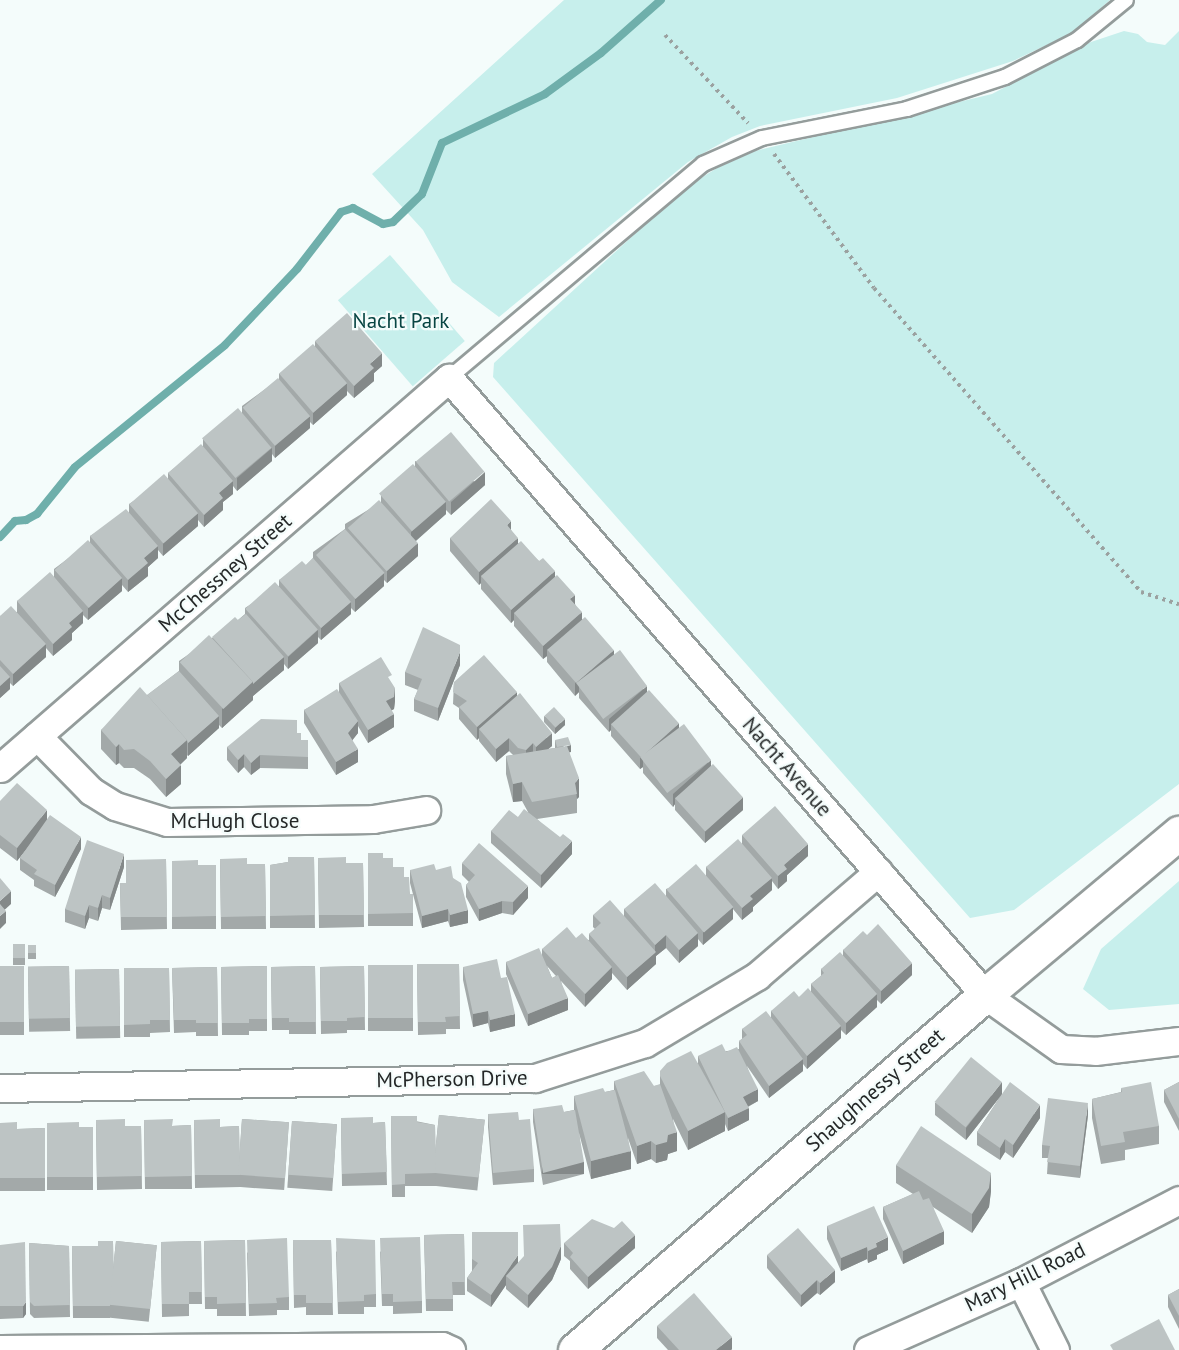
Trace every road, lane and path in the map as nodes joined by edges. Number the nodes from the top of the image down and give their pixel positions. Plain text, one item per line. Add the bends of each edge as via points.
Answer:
1 (1126, 0) edge
2 (665, 35) dead end
3 (762, 138) junction
4 (449, 378) junction
5 (1179, 604) edge
6 (37, 736) junction
7 (0, 768) edge
8 (426, 810) dead end
9 (1179, 833) edge
10 (878, 872) junction
11 (985, 995) junction
12 (1179, 1041) edge
13 (0, 1088) edge
14 (1179, 1200) edge
15 (1021, 1282) junction
16 (0, 1349) edge
17 (451, 1350) edge
18 (575, 1350) edge
19 (868, 1350) edge
20 (1055, 1350) edge

1 - 3 lane via 1077,40 995,81 907,109
2 - 3 path
3 - 4 lane via 721,155 685,177
3 - 5 path via 874,288 1141,592
4 - 6 street, McChessney Street
4 - 10 street, Nacht Avenue
6 - 7 street, McChessney Street
6 - 8 street, McHugh Close via 91,791 115,806 167,822 194,825 373,819
9 - 11 main road, Shaughnessy Street
10 - 11 street, Nacht Avenue
10 - 13 street, McPherson Drive via 757,976 655,1037 535,1078
11 - 12 street, Nacht Avenue via 1061,1049 1095,1051
11 - 18 main road, Shaughnessy Street
14 - 15 street, Mary Hill Road
15 - 19 street, Mary Hill Road
15 - 20 street
16 - 17 street via 442,1346

